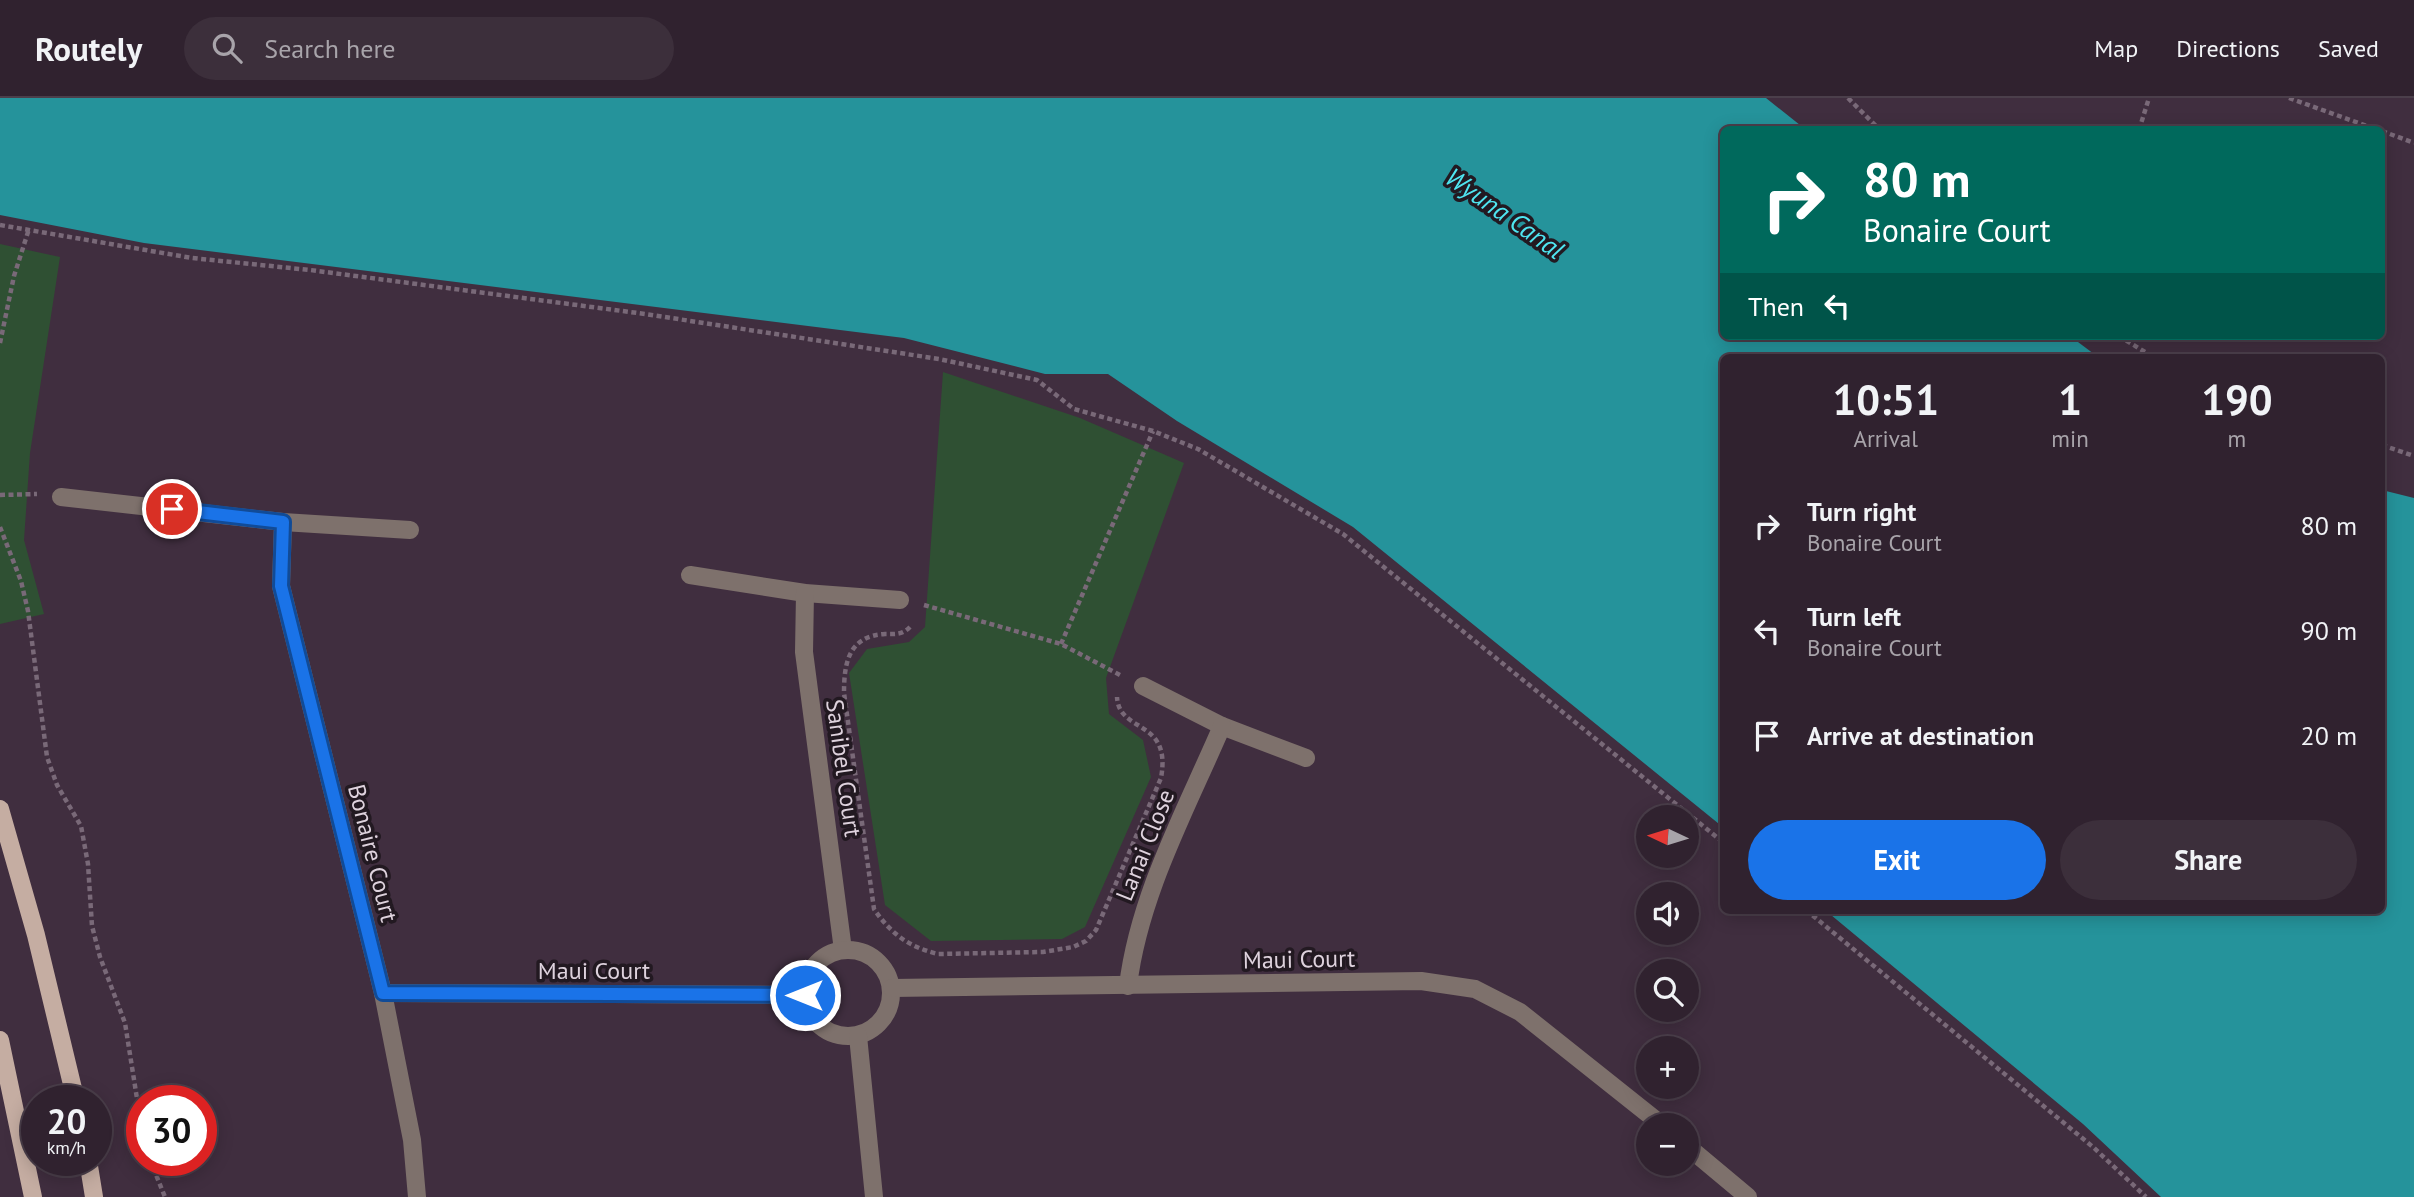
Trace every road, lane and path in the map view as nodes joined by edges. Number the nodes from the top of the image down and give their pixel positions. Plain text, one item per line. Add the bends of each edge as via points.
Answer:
1 (1848, 98) edge
2 (2149, 98) edge
3 (2289, 98) edge
4 (1876, 126) edge
5 (2140, 126) edge
6 (2369, 126) edge
7 (2385, 132) edge
8 (2414, 142) edge
9 (0, 225) edge
10 (29, 229) junction
11 (2125, 340) edge
12 (0, 343) edge
13 (2148, 354) edge
14 (1153, 431) junction
15 (2385, 446) edge
16 (2414, 456) edge
17 (0, 495) edge
18 (61, 497) joint
19 (283, 522) junction
20 (0, 527) edge
21 (410, 530) dead end
22 (690, 575) dead end
23 (805, 593) junction
24 (907, 601) junction
25 (1061, 644) junction
26 (1121, 686) dead end
27 (1143, 686) dead end
28 (1117, 694) dead end
29 (1222, 726) junction
30 (1307, 758) dead end
31 (0, 808) edge
32 (1720, 841) edge
33 (1811, 914) edge
34 (843, 950) junction
35 (1128, 986) junction
36 (892, 988) junction
37 (383, 993) junction
38 (805, 995) junction
39 (858, 1036) junction
40 (0, 1040) edge
41 (72, 1085) edge
42 (135, 1085) edge
43 (1647, 1113) edge
44 (1699, 1156) edge
45 (91, 1176) edge
46 (156, 1176) edge
47 (33, 1197) edge
48 (94, 1197) edge
49 (165, 1197) edge
50 (417, 1197) edge
51 (874, 1197) edge
52 (1748, 1197) edge
53 (2146, 1197) edge

1 - 4 path
2 - 5 path
3 - 6 path
7 - 8 path
9 - 10 path
10 - 12 path
10 - 14 path via 192,258 645,314 939,359 1037,380 1074,409
11 - 13 path
14 - 25 path
14 - 32 path via 1198,449 1343,534
15 - 16 path
17 - 18 path
18 - 19 street
19 - 21 street
19 - 37 street, Bonaire Court via 281,586
20 - 42 path via 28,611 47,757 81,826 92,926 125,1023
22 - 23 street
23 - 24 street
23 - 34 street, Sanibel Court via 804,652
24 - 25 path
24 - 28 path via 913,624 906,631 870,636 852,649 844,667 844,693 874,909 893,933 922,950 938,954 1043,952 1073,947 1096,930 1164,762 1155,737 1125,716
25 - 26 path via 1124,677
27 - 29 street
29 - 30 street
29 - 35 street, Lanai Close via 1144,908
31 - 41 main road
33 - 53 path via 2093,1147
34 - 36 street via 857,951 880,964
34 - 38 street via 831,953 811,970
35 - 36 street, Maui Court
35 - 43 street, Maui Court via 1421,981 1475,989 1520,1012
36 - 39 street via 888,1013 880,1024
37 - 38 street, Maui Court
37 - 50 street, Bonaire Court via 412,1140
38 - 39 street via 807,1008 822,1028 846,1037
39 - 51 street
40 - 47 main road
44 - 52 street
45 - 48 main road
46 - 49 path

